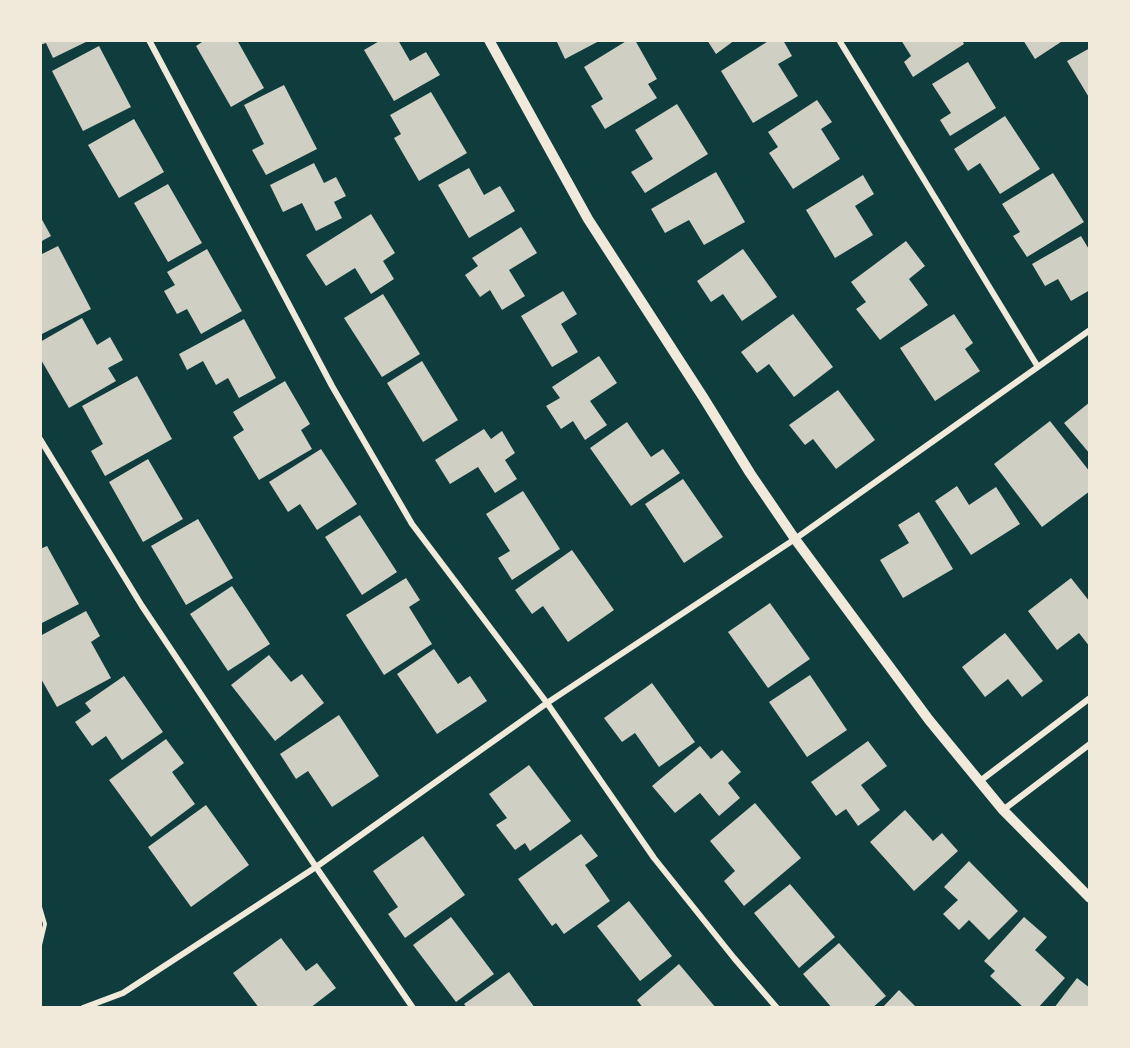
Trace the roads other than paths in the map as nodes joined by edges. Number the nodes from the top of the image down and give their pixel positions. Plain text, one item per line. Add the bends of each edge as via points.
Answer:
1 (149, 40) edge
2 (489, 40) edge
3 (839, 40) edge
4 (1089, 330) edge
5 (1038, 367) junction
6 (40, 439) edge
7 (795, 539) junction
8 (1089, 699) edge
9 (547, 703) junction
10 (1089, 744) edge
11 (980, 781) junction
12 (1003, 810) junction
13 (316, 867) junction
14 (1089, 898) edge
15 (83, 1008) edge
16 (413, 1008) edge
17 (777, 1008) edge

1 - 9 street via 332,386 412,524
2 - 7 street via 588,219
3 - 5 street
4 - 5 street
5 - 7 street
6 - 13 street via 142,606
7 - 9 street
7 - 11 street via 929,720
8 - 11 street
9 - 13 street
9 - 17 street via 654,858
10 - 12 street
11 - 12 street
12 - 14 street
13 - 15 street via 123,993
13 - 16 street

